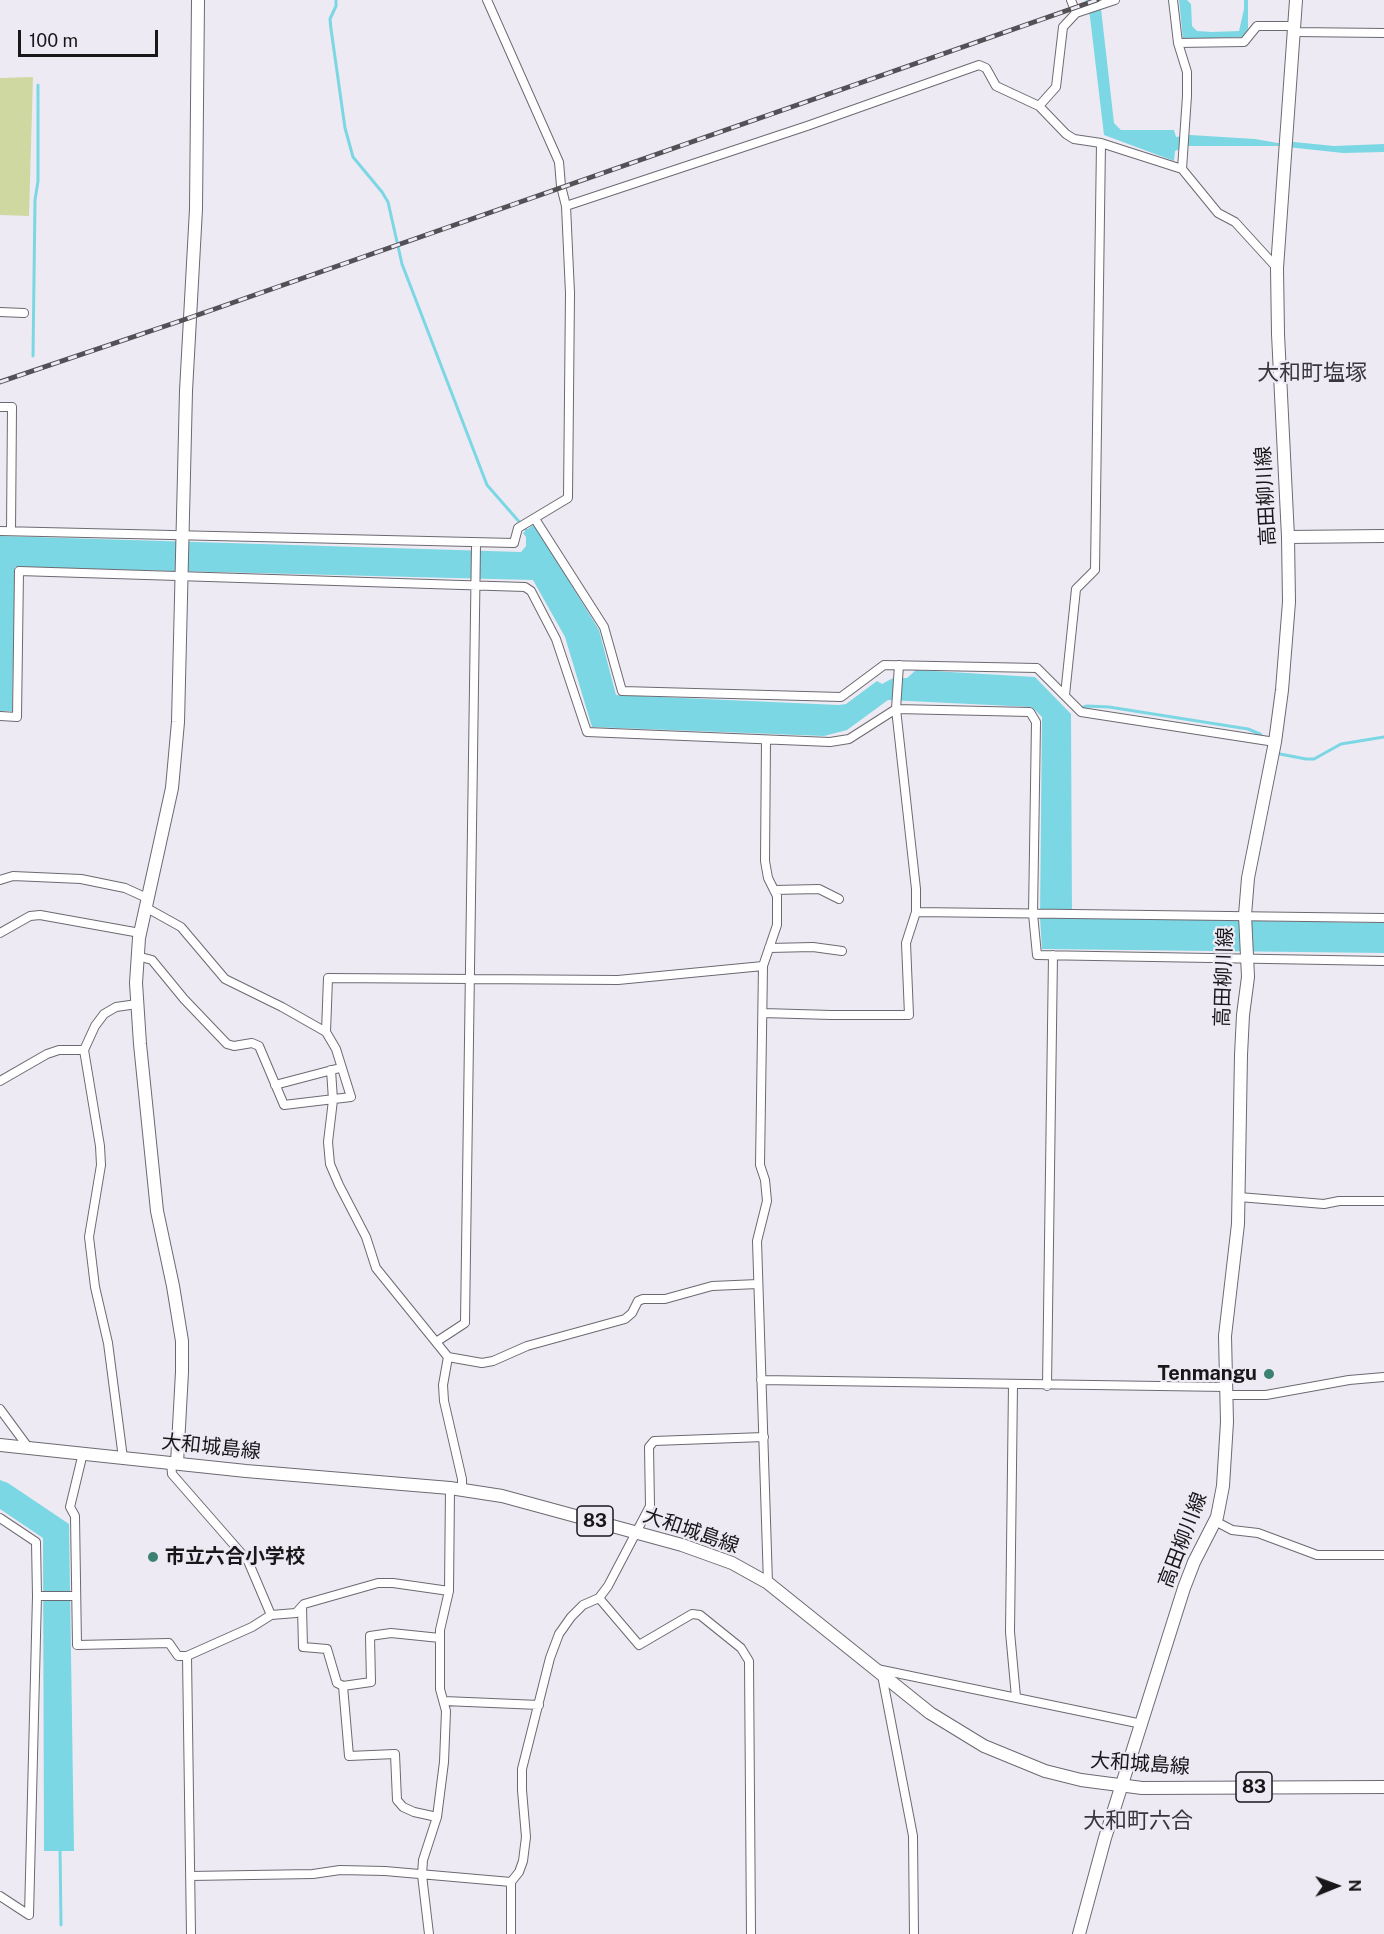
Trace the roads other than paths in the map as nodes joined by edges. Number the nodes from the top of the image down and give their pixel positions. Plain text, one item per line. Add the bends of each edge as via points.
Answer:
1 (198, 0) edge
2 (487, 0) edge
3 (1071, 0) edge
4 (1116, 0) edge
5 (1173, 0) edge
6 (1296, 0) edge
7 (1076, 13) junction
8 (1294, 29) junction
9 (1384, 33) edge
10 (1178, 43) junction
11 (1039, 106) junction
12 (1101, 143) junction
13 (1182, 170) junction
14 (566, 206) junction
15 (1277, 268) junction
16 (0, 312) edge
17 (24, 313) dead end
18 (0, 407) edge
19 (535, 519) junction
20 (0, 531) edge
21 (11, 531) junction
22 (1384, 536) edge
23 (182, 537) junction
24 (1288, 537) junction
25 (476, 544) junction
26 (181, 575) junction
27 (474, 585) junction
28 (899, 665) junction
29 (1065, 694) junction
30 (896, 709) junction
31 (0, 716) edge
32 (766, 740) junction
33 (1275, 742) junction
34 (0, 880) edge
35 (774, 890) junction
36 (839, 899) dead end
37 (146, 903) junction
38 (916, 912) junction
39 (1033, 914) junction
40 (1246, 918) junction
41 (1384, 918) edge
42 (0, 933) edge
43 (140, 933) junction
44 (769, 948) junction
45 (842, 951) dead end
46 (1053, 955) junction
47 (137, 956) junction
48 (1247, 956) junction
49 (1384, 961) edge
50 (763, 966) junction
51 (469, 980) junction
52 (137, 1004) junction
53 (763, 1013) junction
54 (326, 1032) junction
55 (84, 1050) junction
56 (342, 1068) junction
57 (331, 1070) junction
58 (0, 1081) edge
59 (275, 1085) junction
60 (333, 1100) junction
61 (1239, 1197) junction
62 (1384, 1201) edge
63 (758, 1284) junction
64 (436, 1341) junction
65 (448, 1357) junction
66 (1384, 1377) edge
67 (761, 1380) junction
68 (1013, 1384) junction
69 (1047, 1386) junction
70 (1226, 1391) junction
71 (0, 1409) edge
72 (764, 1437) junction
73 (0, 1445) edge
74 (28, 1447) junction
75 (82, 1454) junction
76 (123, 1458) junction
77 (174, 1463) junction
78 (456, 1489) junction
79 (0, 1518) edge
80 (1215, 1521) junction
81 (638, 1532) junction
82 (1384, 1555) edge
83 (768, 1583) junction
84 (449, 1591) junction
85 (42, 1596) junction
86 (76, 1596) junction
87 (598, 1598) junction
88 (302, 1607) junction
89 (271, 1615) junction
90 (440, 1638) junction
91 (187, 1656) junction
92 (877, 1672) junction
93 (343, 1686) junction
94 (1016, 1697) junction
95 (444, 1701) junction
96 (539, 1705) junction
97 (1142, 1724) junction
98 (1123, 1786) junction
99 (1384, 1787) edge
100 (437, 1817) junction
101 (422, 1875) junction
102 (190, 1876) junction
103 (511, 1882) junction
104 (0, 1896) edge
105 (191, 1934) edge
106 (429, 1934) edge
107 (511, 1934) edge
108 (752, 1934) edge
109 (914, 1934) edge
110 (1079, 1934) edge

1 - 23 main road via 196,209 187,349
2 - 14 street via 559,162
3 - 7 street
4 - 7 street
5 - 10 street
6 - 8 main road, 高田柳川線
7 - 11 street via 1063,27 1056,87
8 - 9 street
8 - 10 street via 1257,26 1244,42
8 - 15 main road, 高田柳川線
10 - 13 street via 1187,72
11 - 12 street via 1065,134
11 - 14 street via 996,86 986,68 979,65
12 - 13 street
12 - 29 street via 1095,570 1076,588
13 - 15 street via 1218,213 1235,222
14 - 19 street via 570,301 568,498
15 - 24 main road, 高田柳川線
16 - 17 street
18 - 21 street via 12,407
19 - 25 street via 518,528 514,543
19 - 28 street via 604,627 622,691 841,697 884,665
20 - 21 street
21 - 23 street
22 - 24 main road
23 - 25 street
23 - 26 main road
24 - 33 main road, 高田柳川線 via 1288,624
25 - 27 street
26 - 27 street
26 - 31 street via 19,571 17,717
26 - 37 main road via 178,722 172,788
27 - 32 street via 525,587 531,591 556,639 587,732
27 - 51 street
28 - 29 street via 1037,668
28 - 30 street
29 - 33 street via 1081,712
30 - 32 street via 849,739
30 - 38 street
30 - 39 street via 1030,712 1036,722
32 - 35 street via 765,861
33 - 40 main road, 高田柳川線 via 1248,878
34 - 37 street via 12,876 81,879 125,888
35 - 36 street via 819,889
35 - 44 street via 777,925
37 - 43 main road
37 - 54 street via 181,927 225,979
38 - 39 street
38 - 53 street via 906,943 909,1015
39 - 40 street
39 - 46 street via 1037,955
40 - 41 street
40 - 48 main road, 高田柳川線
42 - 43 street via 30,916 40,915
43 - 47 main road
44 - 45 street
44 - 50 street
46 - 48 street
46 - 69 street
47 - 52 main road
47 - 59 street via 152,960 227,1044 252,1042 259,1046
48 - 49 street
48 - 61 main road, 高田柳川線
50 - 51 street via 618,980
50 - 53 street
51 - 54 street via 328,978
51 - 64 street via 465,1323
52 - 55 street via 116,1007 104,1014
52 - 77 main road via 157,1211 182,1341
53 - 63 street via 760,1165 767,1201 757,1241
54 - 56 street
55 - 58 street via 46,1054
55 - 76 street via 101,1166 89,1237
56 - 57 street
56 - 60 street via 351,1097
57 - 59 street
57 - 60 street
59 - 60 street via 284,1106
60 - 64 street via 328,1142 330,1164 366,1236 376,1268
61 - 62 street via 1324,1204
61 - 70 main road, 高田柳川線 via 1225,1336
63 - 65 street via 712,1286 665,1299 643,1299 625,1319 527,1346 493,1361
63 - 67 street
64 - 65 street
65 - 78 street via 443,1385 462,1479
66 - 70 street via 1266,1395
67 - 68 street
67 - 72 street
68 - 69 street
68 - 94 street via 1010,1632
69 - 70 street
70 - 80 main road, 高田柳川線 via 1223,1486
71 - 74 street
72 - 81 street via 654,1441 649,1447 650,1506
72 - 83 street
73 - 74 main road, 大和城島線 / 83
74 - 75 main road, 大和城島線 / 83
75 - 76 main road, 大和城島線 / 83
75 - 86 street via 70,1507 75,1516
76 - 77 main road, 大和城島線 / 83
77 - 78 main road, 大和城島線 / 83
77 - 89 street via 172,1474 248,1561
78 - 81 main road, 大和城島線 / 83 via 502,1496
78 - 84 street
79 - 85 street via 36,1542
80 - 82 street via 1232,1530 1258,1533 1317,1555
80 - 97 main road, 高田柳川線 via 1184,1588
81 - 83 main road, 大和城島線 / 83 via 711,1554
81 - 87 street
83 - 92 main road, 大和城島線 / 83
84 - 88 street via 378,1583
84 - 90 street
85 - 86 street
85 - 104 street via 29,1916
86 - 91 street via 77,1645 169,1643 178,1656
87 - 96 street via 583,1605 559,1634
87 - 108 street via 639,1646 692,1614 700,1615 741,1648 749,1661
88 - 89 street via 296,1613
88 - 93 street via 303,1647 327,1649 337,1683
89 - 91 street
90 - 93 street via 391,1633 370,1636 371,1682
90 - 95 street via 440,1689
91 - 102 street
92 - 94 street
92 - 98 main road, 大和城島線 / 83 via 930,1713 984,1746 1045,1771
92 - 109 street via 913,1836
93 - 100 street via 350,1756 394,1754 397,1800 414,1812
94 - 97 street
95 - 96 street
95 - 100 street via 444,1762
96 - 103 street via 522,1769 526,1837 523,1861
97 - 98 main road, 高田柳川線
98 - 99 main road, 大和城島線 / 83
98 - 110 main road, 高田柳川線
100 - 101 street
101 - 102 street via 340,1870
101 - 103 street
101 - 106 street
102 - 105 street
103 - 107 street

